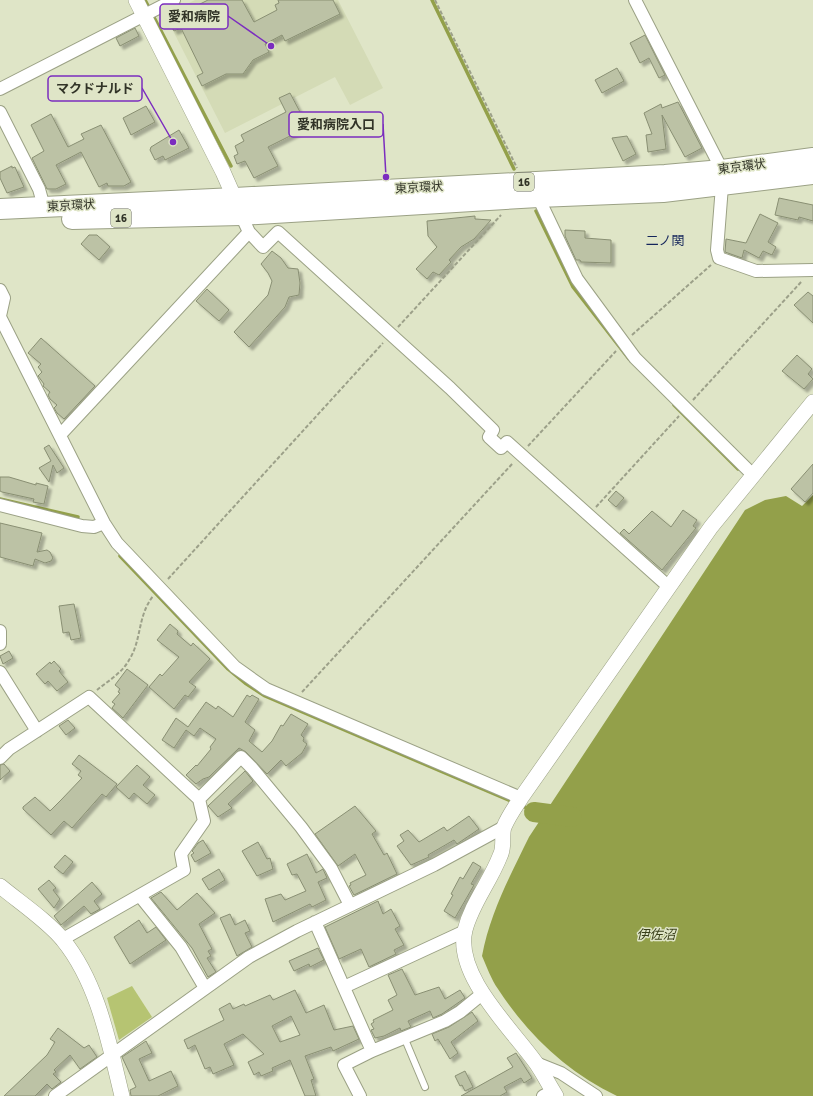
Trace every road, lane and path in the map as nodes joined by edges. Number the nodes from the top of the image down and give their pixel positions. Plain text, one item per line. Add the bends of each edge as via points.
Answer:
1 (136, 0) edge
2 (174, 0) edge
3 (435, 0) edge
4 (635, 0) edge
5 (144, 15) junction
6 (0, 89) edge
7 (0, 112) edge
8 (813, 158) edge
9 (813, 174) edge
10 (722, 178) junction
11 (525, 182) junction
12 (538, 197) junction
13 (506, 199) junction
14 (44, 207) junction
15 (0, 209) edge
16 (242, 215) junction
17 (0, 222) edge
18 (719, 258) junction
19 (813, 270) edge
20 (0, 290) edge
21 (0, 317) edge
22 (391, 334) junction
23 (621, 346) junction
24 (813, 402) edge
25 (683, 412) junction
26 (60, 435) junction
27 (520, 455) junction
28 (752, 474) junction
29 (0, 505) edge
30 (588, 515) junction
31 (104, 523) junction
32 (669, 587) junction
33 (156, 592) junction
34 (0, 631) edge
35 (0, 644) edge
36 (0, 672) edge
37 (90, 697) junction
38 (294, 701) junction
39 (37, 731) junction
40 (0, 758) edge
41 (521, 798) junction
42 (199, 799) junction
43 (504, 828) junction
44 (0, 886) edge
45 (140, 896) junction
46 (350, 905) junction
47 (315, 922) junction
48 (465, 931) junction
49 (63, 939) junction
50 (344, 987) junction
51 (205, 988) junction
52 (482, 994) junction
53 (404, 1037) junction
54 (372, 1051) junction
55 (112, 1054) junction
56 (536, 1062) junction
57 (425, 1087) dead end
58 (551, 1094) edge
59 (55, 1096) edge
60 (122, 1096) edge
61 (360, 1096) edge
62 (596, 1096) edge

1 - 5 street
2 - 5 street
3 - 11 path
4 - 10 street
5 - 6 street
5 - 16 street
7 - 14 street via 39,189
8 - 10 highway, 東京環状 / 16
9 - 10 highway, 東京環状 / 16
10 - 11 highway, 東京環状 / 16
10 - 12 highway, 東京環状 / 16 via 663,192
10 - 18 street via 717,250
11 - 16 highway, 東京環状 / 16
12 - 13 highway, 東京環状 / 16
12 - 23 street via 578,280
13 - 16 highway, 東京環状 / 16
13 - 22 path via 503,213
14 - 15 highway, 東京環状 / 16
14 - 16 highway, 東京環状 / 16
16 - 17 highway, 東京環状 / 16
16 - 22 street via 263,247 278,232
16 - 26 street
18 - 19 street via 756,271
18 - 23 path
19 - 25 path
20 - 21 street via 4,298
21 - 26 street
22 - 27 street via 494,430 489,437 501,448 507,442
22 - 33 path
23 - 25 street
23 - 27 path
24 - 28 street
25 - 28 street
25 - 30 path
26 - 31 street
27 - 30 street
27 - 38 path
28 - 32 street via 710,527
29 - 31 street via 82,526 94,527
30 - 32 street
31 - 33 street via 117,544
32 - 41 street
33 - 37 path via 142,613 130,660
33 - 38 street via 235,667 266,689
34 - 35 street
36 - 39 street
37 - 39 street
37 - 42 street
38 - 41 street
39 - 40 street
41 - 43 street
42 - 45 street via 204,821 181,854 184,870
42 - 46 street via 241,757 301,827 330,868
43 - 46 street
43 - 48 street via 504,846 474,905
44 - 49 street
45 - 49 street
45 - 51 street via 181,947
46 - 47 street
47 - 50 street
47 - 51 street via 249,957
48 - 50 street
48 - 52 street via 467,960
49 - 55 street via 81,966
50 - 54 street
51 - 55 street
52 - 53 street via 455,1015
52 - 56 street
53 - 54 street
53 - 57 lane
54 - 61 street via 344,1065
55 - 59 street
55 - 60 street
56 - 58 street
56 - 62 street via 561,1073

